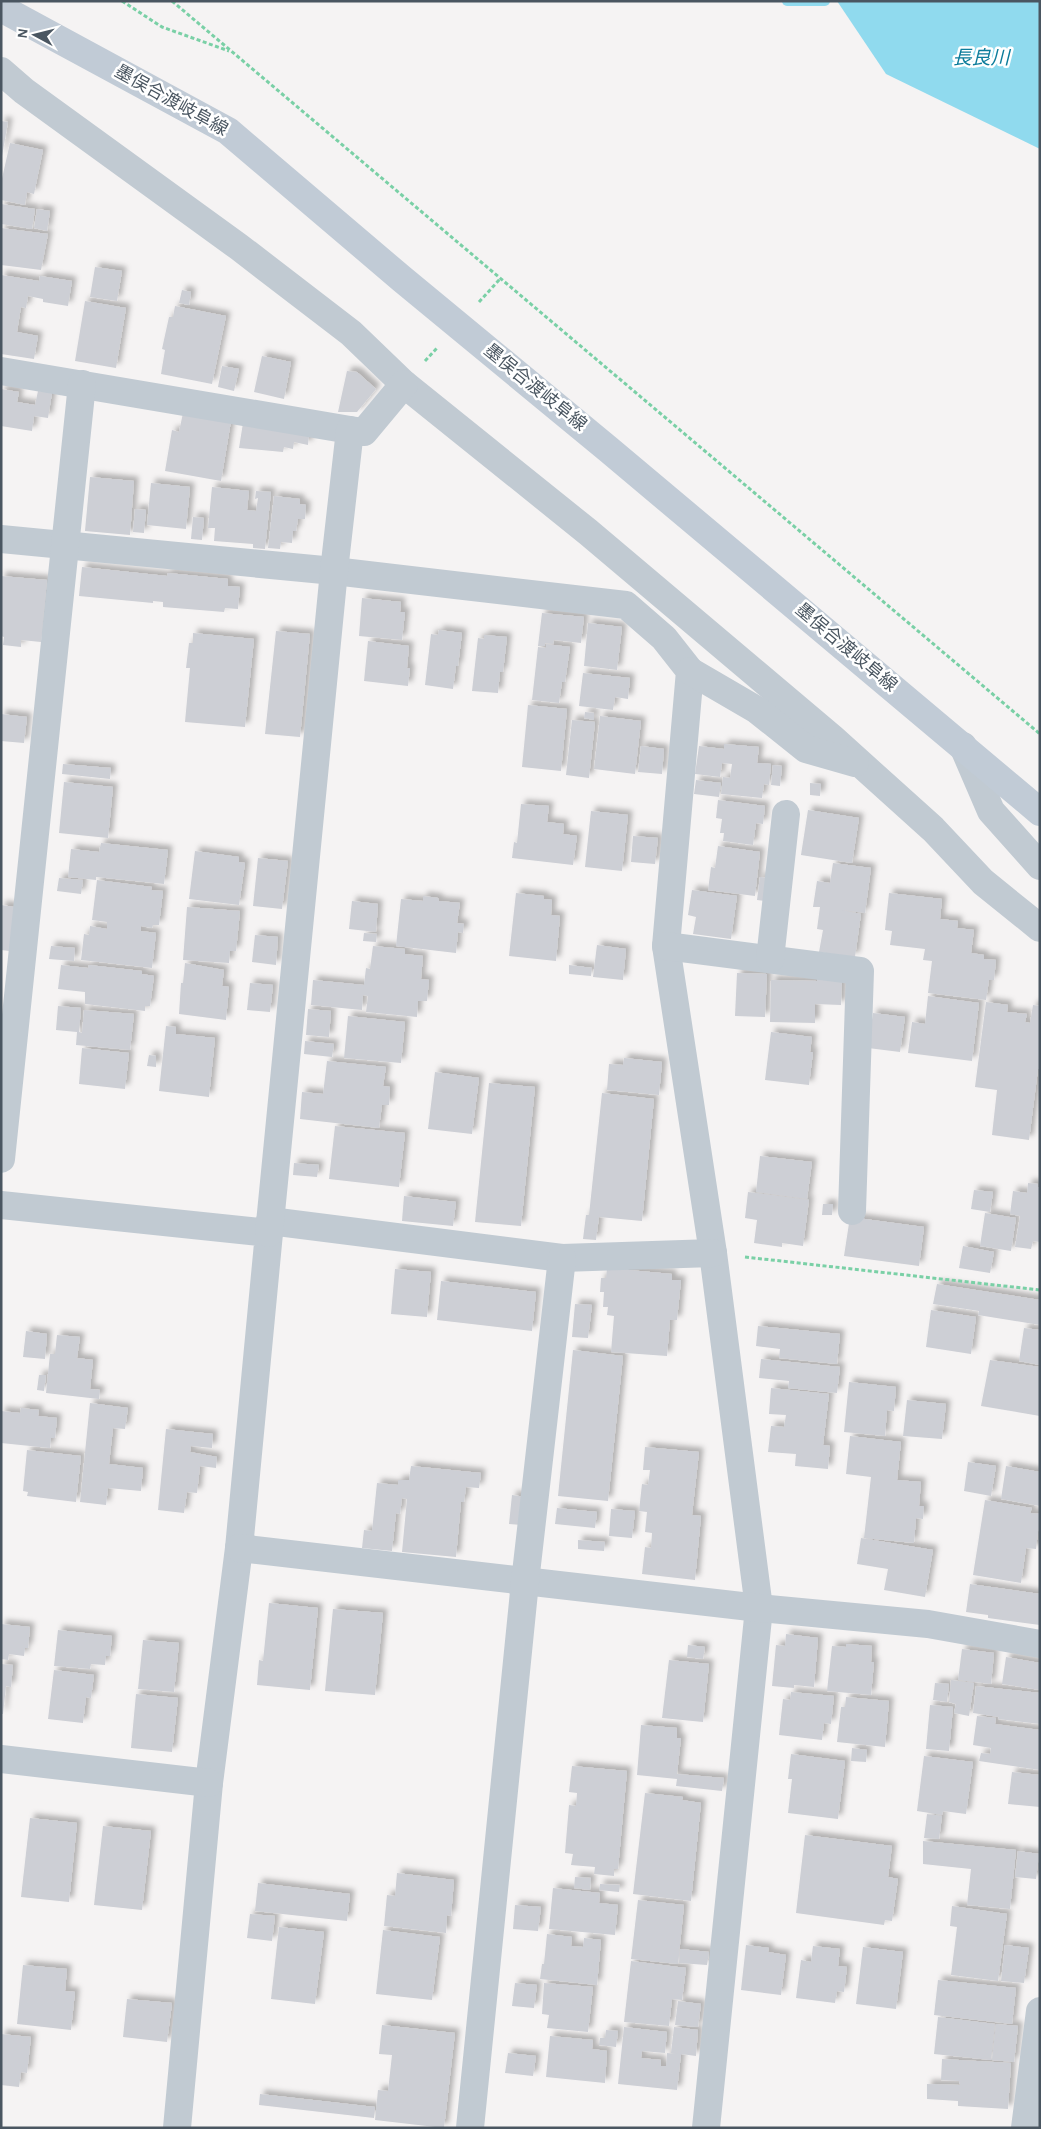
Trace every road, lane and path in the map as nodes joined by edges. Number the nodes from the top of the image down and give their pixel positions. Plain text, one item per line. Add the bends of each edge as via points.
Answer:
1 (122, 1) edge
2 (172, 1) edge
3 (1, 8) edge
4 (232, 52) junction
5 (1, 71) edge
6 (1, 371) edge
7 (82, 384) junction
8 (404, 384) junction
9 (350, 430) junction
10 (1, 539) edge
11 (64, 545) junction
12 (334, 571) junction
13 (690, 671) junction
14 (1040, 734) edge
15 (963, 746) junction
16 (861, 765) junction
17 (1040, 812) edge
18 (786, 814) dead end
19 (1040, 866) edge
20 (1040, 928) edge
21 (666, 946) junction
22 (770, 960) junction
23 (1, 1159) edge
24 (1, 1205) edge
25 (852, 1211) dead end
26 (270, 1227) junction
27 (713, 1253) junction
28 (562, 1258) junction
29 (1040, 1290) edge
30 (239, 1548) junction
31 (525, 1582) junction
32 (759, 1608) junction
33 (1040, 1644) edge
34 (1, 1760) edge
35 (209, 1783) junction
36 (1040, 2011) edge
37 (177, 2128) edge
38 (470, 2128) edge
39 (706, 2128) edge
40 (1025, 2128) edge

1 - 4 path via 162,27
2 - 4 path
3 - 15 main road, 墨俣合渡岐阜線 via 228,130
4 - 14 path
5 - 8 street via 352,333
6 - 7 street
7 - 9 street
7 - 11 street
8 - 9 street via 364,432
8 - 16 street via 588,532
9 - 12 street
10 - 11 street
11 - 12 street
11 - 23 street
12 - 13 street via 626,605 664,638
12 - 26 street
13 - 16 street via 757,710 806,749
13 - 21 street
15 - 17 main road, 墨俣合渡岐阜線
15 - 19 street via 991,811
16 - 20 street via 933,829 983,882
18 - 22 street
21 - 22 street
21 - 27 street
22 - 25 street via 860,971
24 - 26 street
26 - 28 street
26 - 30 street
27 - 28 street
27 - 29 path
27 - 32 street
28 - 31 street
30 - 31 street
30 - 35 street
31 - 32 street
31 - 38 street
32 - 33 street via 928,1624
32 - 39 street
34 - 35 street
35 - 37 street
36 - 40 street

